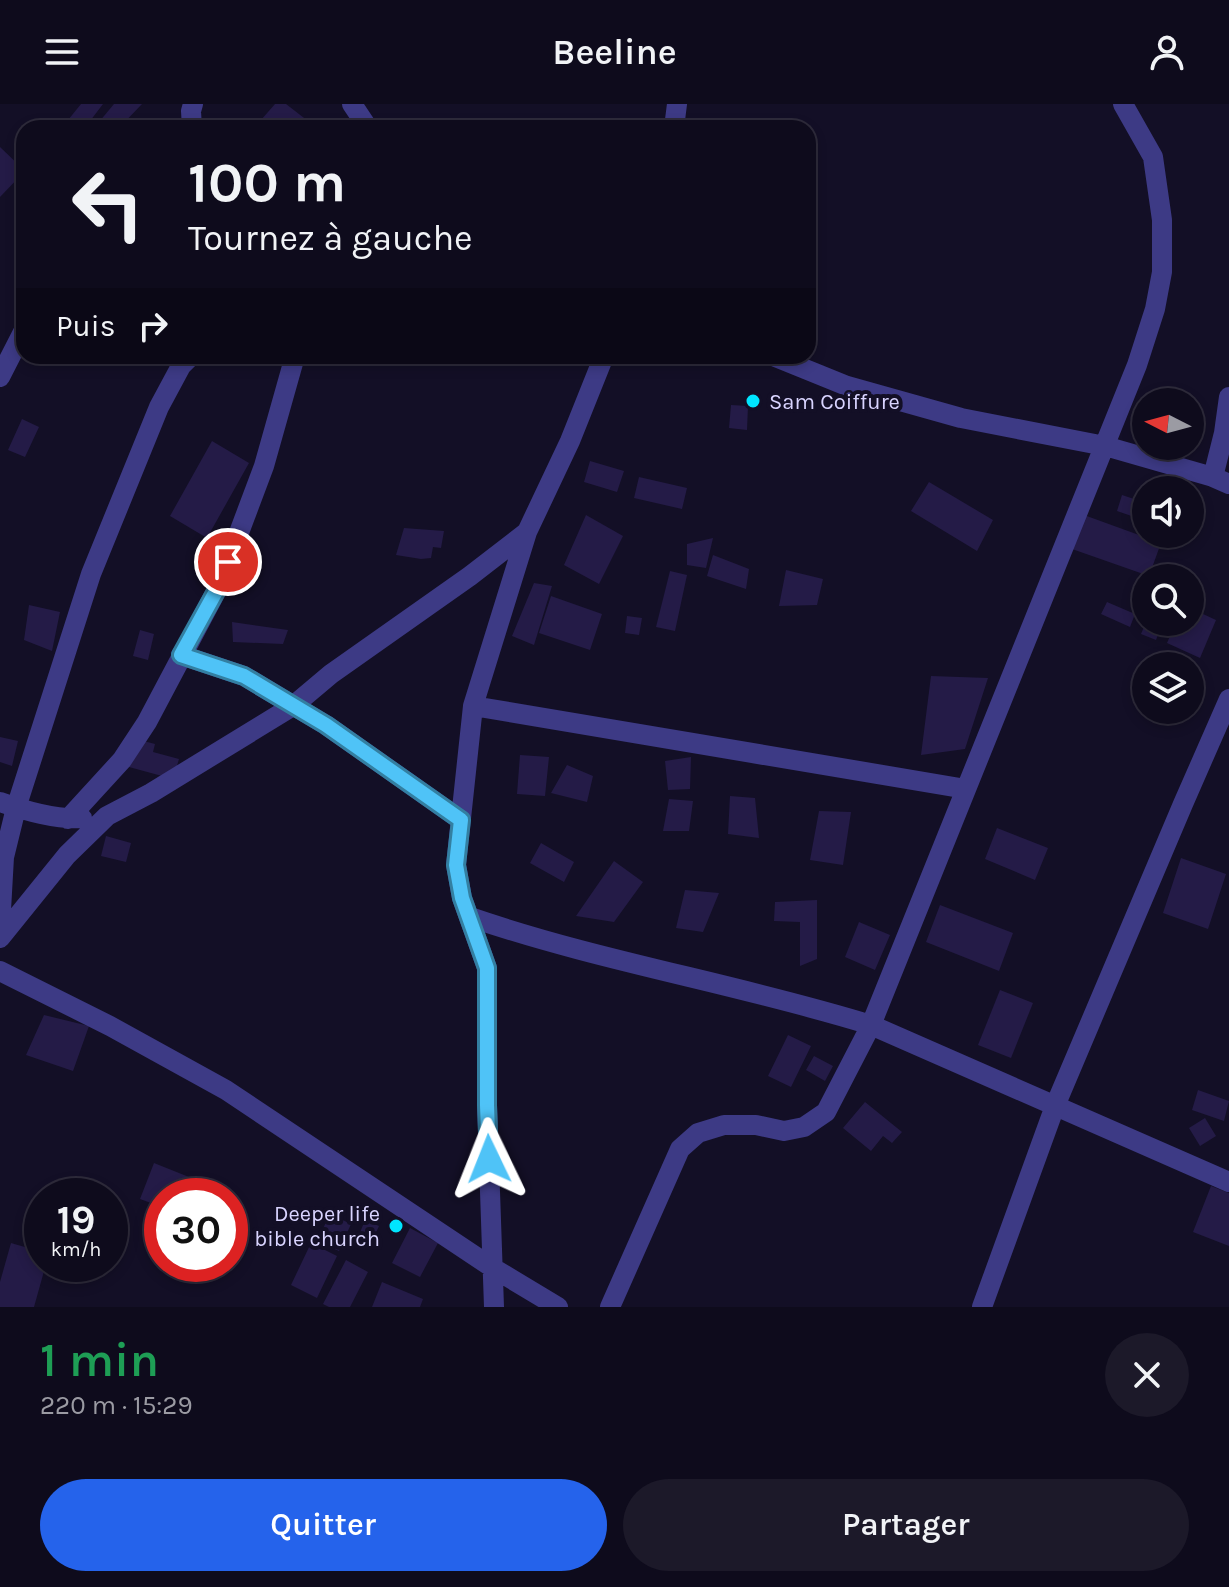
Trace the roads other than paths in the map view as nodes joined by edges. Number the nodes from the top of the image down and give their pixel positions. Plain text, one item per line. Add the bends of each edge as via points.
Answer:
1 (1123, 104) edge
2 (16, 346) edge
3 (183, 364) edge
4 (293, 364) edge
5 (601, 364) edge
6 (793, 364) edge
7 (0, 377) edge
8 (1229, 397) edge
9 (1105, 446) junction
10 (1221, 480) edge
11 (527, 532) junction
12 (181, 655) junction
13 (1229, 699) edge
14 (293, 706) junction
15 (473, 706) junction
16 (966, 789) junction
17 (8, 805) edge
18 (107, 816) junction
19 (68, 819) junction
20 (461, 820) junction
21 (470, 917) junction
22 (0, 928) edge
23 (0, 938) edge
24 (0, 971) edge
25 (871, 1025) junction
26 (1055, 1106) junction
27 (1229, 1182) edge
28 (493, 1268) junction
29 (494, 1307) edge
30 (558, 1307) edge
31 (610, 1307) edge
32 (982, 1307) edge

1 - 9 street via 1153,157 1162,220 1162,272 1137,365
2 - 7 street
3 - 17 street via 159,407 91,574
4 - 12 street via 264,466 219,586
5 - 11 street
6 - 9 street via 847,386 961,418
8 - 10 street
9 - 10 street
9 - 16 street
11 - 14 street
11 - 15 street
12 - 14 street via 244,676
12 - 19 street via 122,760
13 - 26 street
14 - 18 street
14 - 20 street
15 - 16 street
15 - 20 street
16 - 25 street
17 - 19 street
17 - 22 street
18 - 19 street
18 - 23 street via 67,855
20 - 21 street via 456,865
21 - 25 street
21 - 28 street via 487,968
24 - 28 street via 226,1090
25 - 26 street
25 - 31 street via 826,1112 804,1127 784,1131 724,1125 698,1133 680,1149
26 - 27 street
26 - 32 street
28 - 29 street
28 - 30 street

